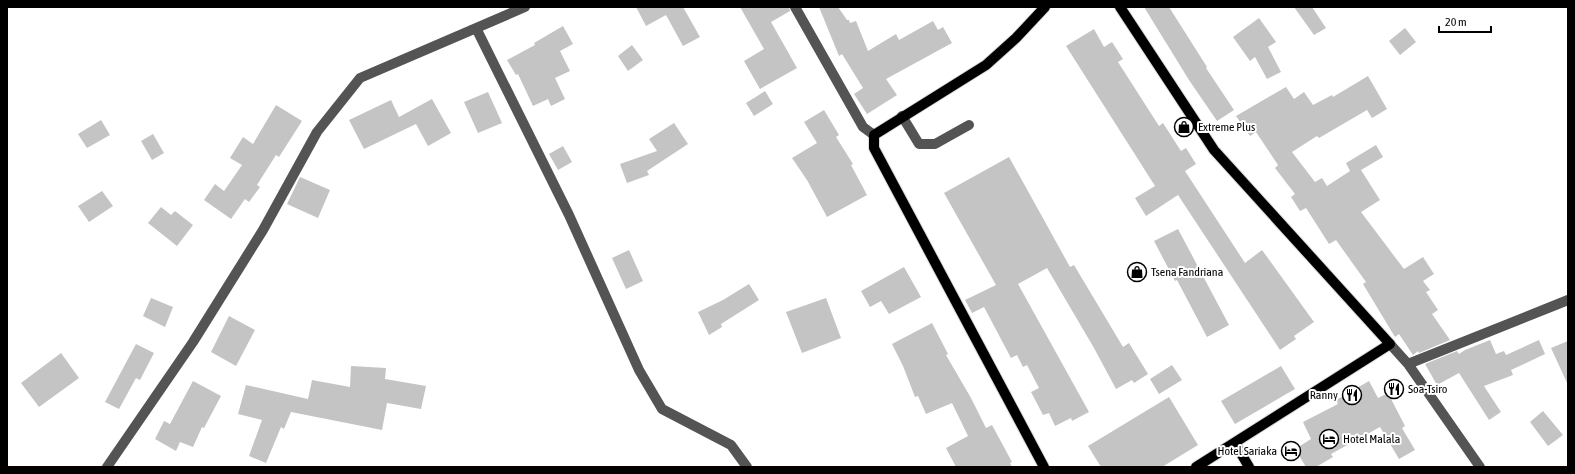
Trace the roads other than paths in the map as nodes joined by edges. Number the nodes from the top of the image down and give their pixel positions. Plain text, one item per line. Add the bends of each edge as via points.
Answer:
1 (525, 7) edge
2 (795, 7) edge
3 (1045, 7) edge
4 (1120, 7) edge
5 (476, 28) junction
6 (902, 116) junction
7 (969, 125) dead end
8 (874, 135) junction
9 (1568, 300) edge
10 (1390, 344) junction
11 (1408, 364) junction
12 (1236, 443) junction
13 (108, 467) edge
14 (747, 467) edge
15 (1044, 467) edge
16 (1196, 467) edge
17 (1249, 467) edge
18 (1480, 467) edge

1 - 5 street
2 - 8 street via 862,127
3 - 6 main road via 986,65
4 - 10 main road via 1214,150
5 - 13 street via 360,78 317,132 263,230 193,342
5 - 14 street via 569,215 639,370 662,409 731,445
6 - 7 street via 919,144 935,144
6 - 8 main road
8 - 15 main road via 874,148
9 - 11 street
10 - 11 street
10 - 12 main road
11 - 18 street
12 - 16 main road
12 - 17 main road

